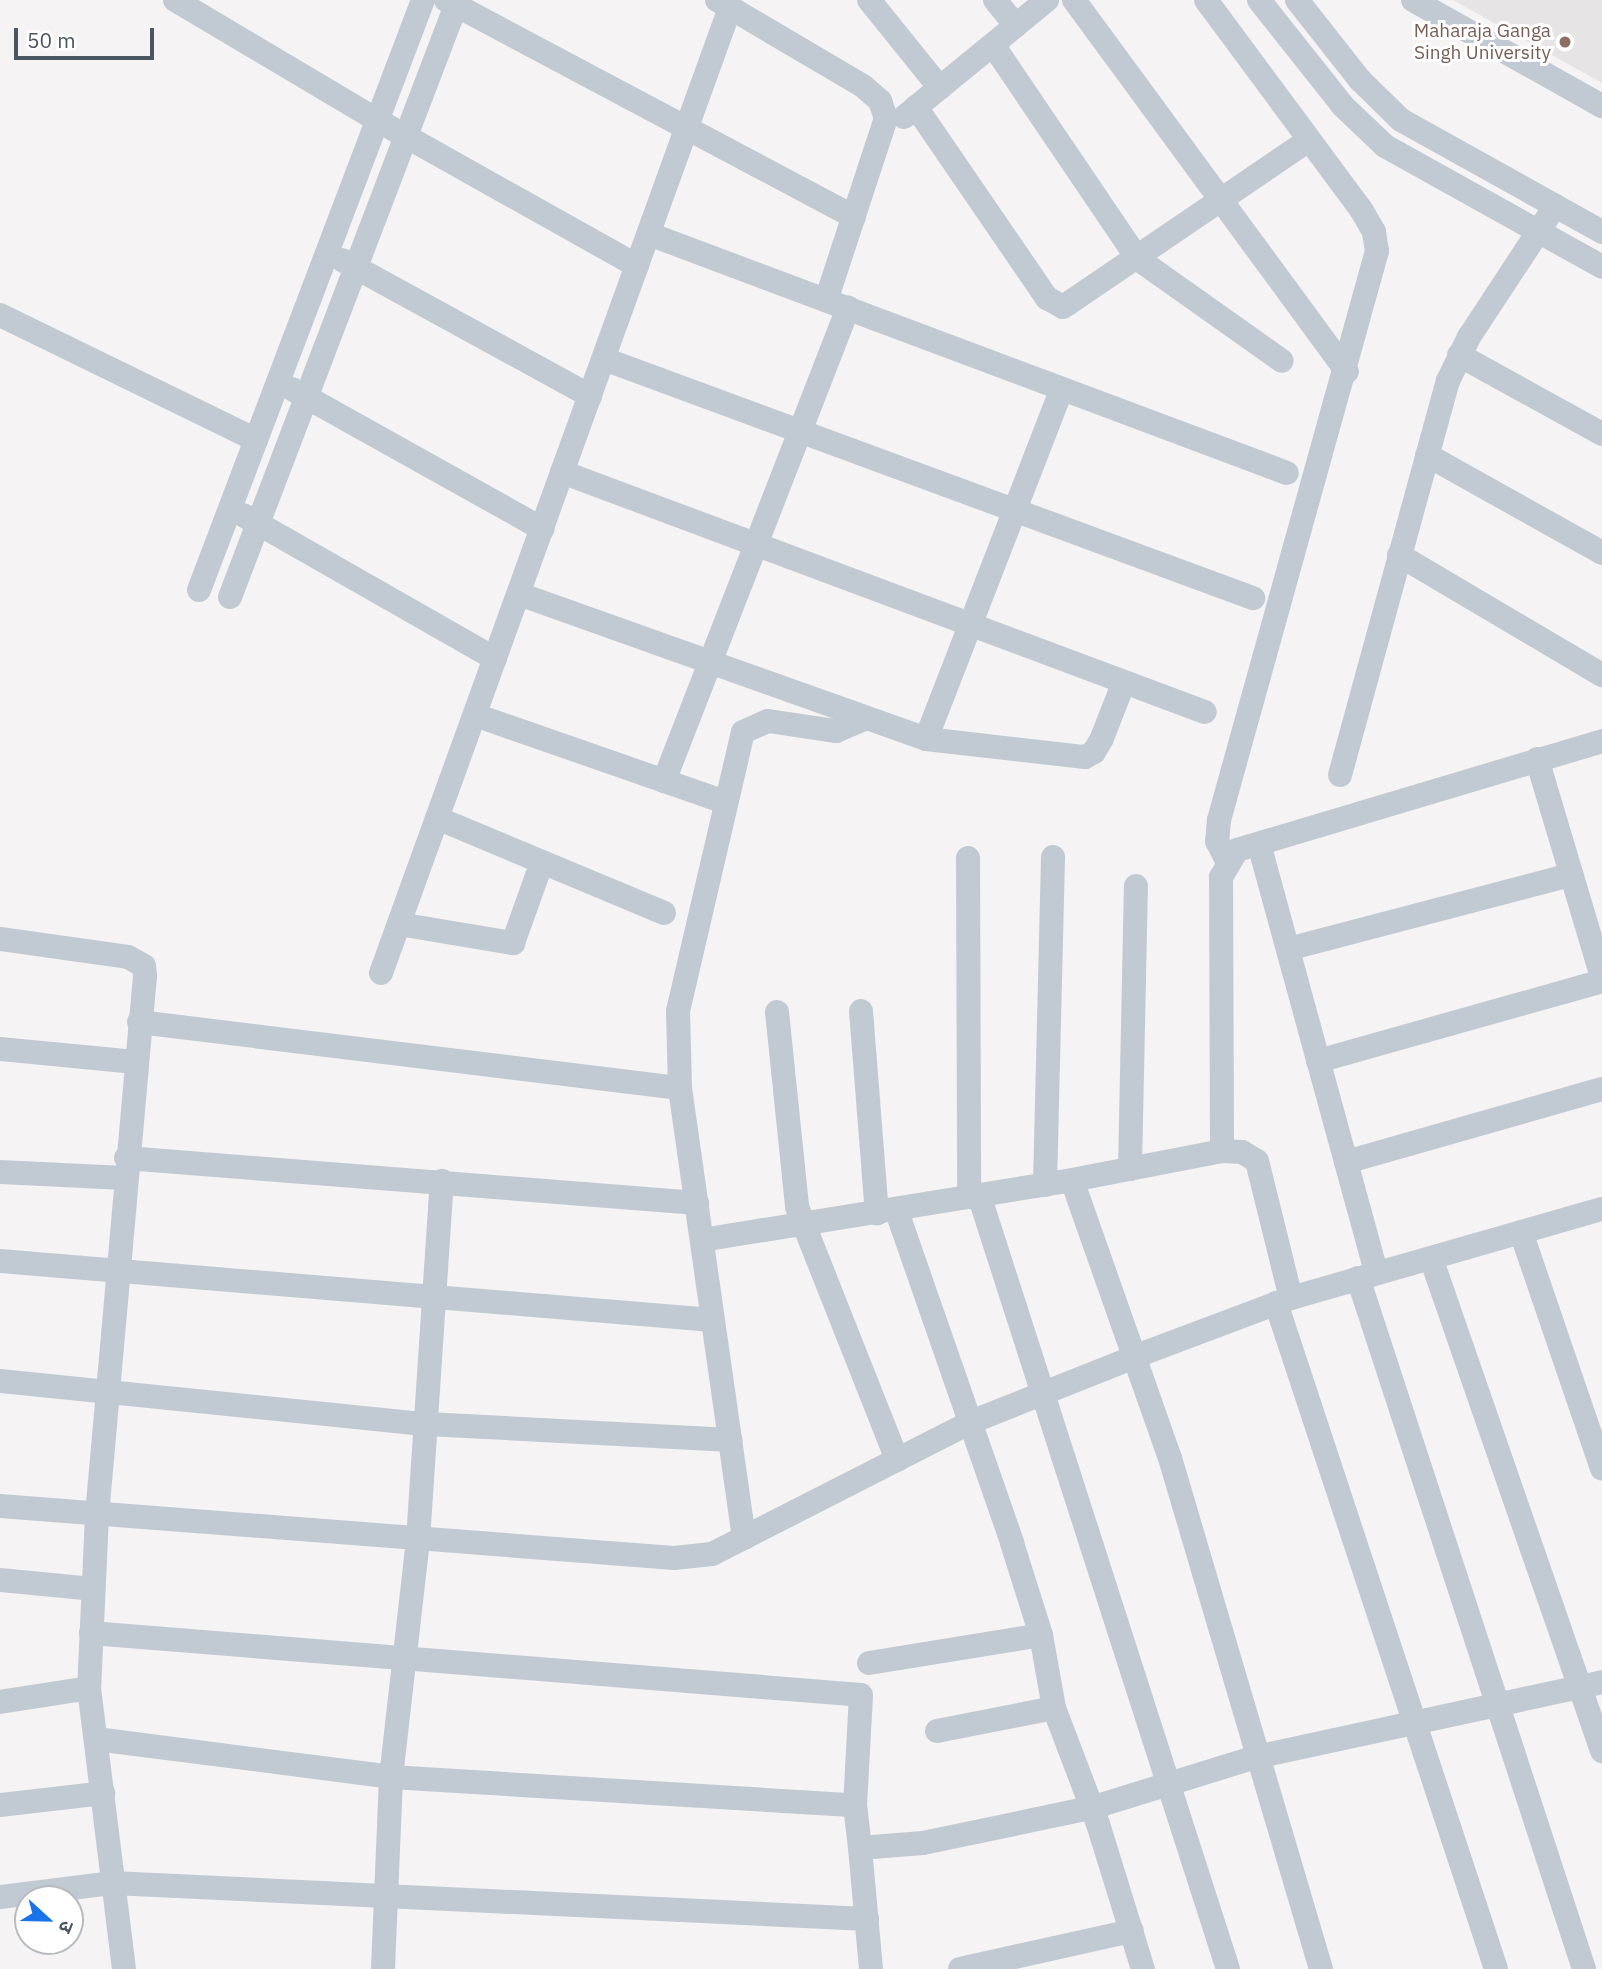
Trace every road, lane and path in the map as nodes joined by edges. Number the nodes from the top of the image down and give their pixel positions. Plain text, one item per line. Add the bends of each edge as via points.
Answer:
1 (175, 0) edge
2 (423, 0) edge
3 (995, 0) edge
4 (1047, 0) edge
5 (1074, 0) edge
6 (1206, 0) edge
7 (1259, 0) edge
8 (1297, 0) edge
9 (1413, 0) edge
10 (453, 2) edge
11 (724, 4) edge
12 (883, 5) edge
13 (1016, 26) junction
14 (993, 44) junction
15 (940, 88) junction
16 (1602, 106) edge
17 (916, 107) junction
18 (377, 120) junction
19 (686, 130) junction
20 (882, 135) junction
21 (406, 136) junction
22 (1310, 140) junction
23 (1221, 201) junction
24 (1555, 206) junction
25 (854, 217) junction
26 (1538, 232) junction
27 (1602, 232) edge
28 (649, 234) junction
29 (327, 252) junction
30 (1138, 259) junction
31 (637, 266) junction
32 (356, 267) junction
33 (1602, 267) edge
34 (837, 304) junction
35 (0, 315) edge
36 (1459, 355) junction
37 (604, 359) junction
38 (1282, 361) dead end
39 (1347, 372) junction
40 (278, 381) junction
41 (1062, 389) junction
42 (590, 396) junction
43 (306, 397) junction
44 (800, 431) junction
45 (1602, 434) edge
46 (256, 440) junction
47 (1427, 455) junction
48 (562, 472) junction
49 (1287, 473) dead end
50 (230, 508) junction
51 (1015, 510) junction
52 (258, 524) junction
53 (542, 529) junction
54 (756, 545) junction
55 (1602, 553) edge
56 (1399, 555) junction
57 (199, 590) dead end
58 (519, 594) junction
59 (230, 597) dead end
60 (1253, 598) dead end
61 (970, 625) junction
62 (495, 659) junction
63 (710, 663) junction
64 (1602, 675) edge
65 (1124, 682) junction
66 (1205, 712) dead end
67 (475, 715) junction
68 (864, 719) junction
69 (926, 739) junction
70 (1602, 740) edge
71 (1537, 759) junction
72 (1340, 775) dead end
73 (664, 781) junction
74 (725, 802) junction
75 (438, 818) junction
76 (1259, 844) junction
77 (968, 858) dead end
78 (1053, 858) dead end
79 (542, 862) junction
80 (1228, 863) junction
81 (1571, 874) junction
82 (1136, 886) dead end
83 (664, 913) dead end
84 (399, 924) junction
85 (0, 940) edge
86 (1287, 949) junction
87 (382, 973) dead end
88 (1602, 979) edge
89 (861, 1011) dead end
90 (777, 1012) dead end
91 (139, 1022) junction
92 (0, 1049) edge
93 (1318, 1061) junction
94 (135, 1062) junction
95 (680, 1088) junction
96 (1602, 1089) edge
97 (1222, 1151) junction
98 (1346, 1163) junction
99 (125, 1168) junction
100 (1130, 1169) junction
101 (0, 1172) edge
102 (442, 1181) junction
103 (1072, 1181) junction
104 (1045, 1185) junction
105 (974, 1196) junction
106 (697, 1203) junction
107 (886, 1211) junction
108 (1599, 1218) edge
109 (804, 1225) junction
110 (1521, 1232) junction
111 (702, 1240) junction
112 (1431, 1258) junction
113 (0, 1261) edge
114 (116, 1271) junction
115 (1367, 1276) junction
116 (436, 1298) junction
117 (1284, 1301) junction
118 (713, 1320) junction
119 (1133, 1357) junction
120 (0, 1381) edge
121 (107, 1392) junction
122 (1043, 1393) junction
123 (971, 1422) junction
124 (426, 1424) junction
125 (731, 1440) junction
126 (897, 1460) junction
127 (1602, 1468) edge
128 (0, 1506) edge
129 (97, 1515) junction
130 (744, 1538) junction
131 (418, 1540) junction
132 (0, 1580) edge
133 (93, 1589) junction
134 (91, 1633) junction
135 (1041, 1635) junction
136 (405, 1660) junction
137 (869, 1662) dead end
138 (1591, 1684) edge
139 (89, 1688) junction
140 (0, 1702) edge
141 (1498, 1706) junction
142 (1054, 1708) junction
143 (1415, 1724) junction
144 (937, 1731) dead end
145 (96, 1739) junction
146 (1602, 1751) edge
147 (1256, 1757) junction
148 (391, 1777) junction
149 (1169, 1784) junction
150 (103, 1793) junction
151 (0, 1805) edge
152 (855, 1805) junction
153 (1091, 1808) junction
154 (860, 1848) junction
155 (113, 1883) junction
156 (387, 1896) junction
157 (0, 1897) edge
158 (867, 1919) junction
159 (1132, 1931) junction
160 (124, 1969) edge
161 (383, 1969) edge
162 (872, 1969) edge
163 (960, 1969) edge
164 (1143, 1969) edge
165 (1228, 1969) edge
166 (1321, 1969) edge
167 (1496, 1969) edge
168 (1584, 1969) edge

1 - 18 street
2 - 18 street
3 - 13 street
4 - 13 street
5 - 23 street
6 - 22 street
7 - 26 street via 1343,106 1385,146
8 - 24 street via 1360,80 1401,120
9 - 16 street
10 - 19 street
10 - 21 street
11 - 19 street
11 - 20 street via 863,86 880,102 886,118
12 - 15 street
13 - 14 street
14 - 15 street
14 - 30 street
15 - 17 street
17 - 20 street
17 - 30 street via 1054,305 1072,305
18 - 21 street
18 - 29 street
19 - 25 street
19 - 28 street
20 - 25 street
21 - 31 street
21 - 32 street
22 - 23 street
22 - 39 street via 1374,232 1377,251
23 - 30 street
23 - 39 street
24 - 26 street
24 - 27 street
25 - 34 street
26 - 33 street
26 - 36 street
28 - 31 street
28 - 34 street
29 - 32 street
29 - 40 street
30 - 38 street
31 - 37 street
32 - 42 street
32 - 43 street
34 - 41 street
34 - 44 street
35 - 46 street
36 - 45 street
36 - 47 street
37 - 42 street
37 - 44 street
39 - 80 street via 1219,820 1217,841
40 - 43 street
40 - 46 street
41 - 49 street
41 - 51 street
42 - 48 street
43 - 52 street
43 - 53 street
44 - 51 street
44 - 54 street
46 - 50 street
47 - 55 street
47 - 56 street
48 - 53 street
48 - 54 street
50 - 52 street
50 - 57 street
51 - 60 street
51 - 61 street
52 - 59 street
52 - 62 street
53 - 58 street
54 - 61 street
54 - 63 street
56 - 64 street
56 - 72 street
58 - 62 street
58 - 63 street
61 - 65 street
61 - 69 street
62 - 67 street
63 - 68 street
63 - 73 street
65 - 66 street
65 - 69 street via 1102,737 1094,752 1085,757
67 - 73 street
67 - 75 street
68 - 69 street
68 - 74 street via 836,731 768,721 754,725 738,743
70 - 71 street
71 - 76 street
71 - 81 street
73 - 74 street
74 - 95 street via 678,1011
75 - 79 street
75 - 84 street
76 - 80 street via 1237,850
76 - 86 street
77 - 105 street
78 - 104 street
79 - 83 street
79 - 84 street via 513,943
80 - 97 street via 1221,877
81 - 86 street
81 - 88 street
82 - 100 street
84 - 87 street
85 - 91 street via 138,960 145,976
86 - 93 street
88 - 93 street
89 - 107 street
90 - 109 street via 793,1189
91 - 94 street
91 - 95 street
92 - 94 street
93 - 98 street
94 - 99 street
95 - 106 street
96 - 98 street
97 - 100 street
97 - 117 street via 1242,1152 1257,1161
98 - 115 street
99 - 101 street
99 - 102 street
99 - 114 street
100 - 103 street
102 - 106 street
102 - 116 street
103 - 104 street
103 - 119 street
104 - 105 street
105 - 107 street
105 - 122 street
106 - 111 street
107 - 109 street
107 - 123 street
108 - 110 street
109 - 111 street
109 - 126 street
110 - 112 street
110 - 127 street
111 - 118 street
112 - 115 street
112 - 138 street
113 - 114 street
114 - 116 street
114 - 121 street
115 - 117 street
115 - 141 street
116 - 118 street
116 - 124 street
117 - 119 street
117 - 143 street
118 - 125 street
119 - 122 street
119 - 147 street via 1170,1458
120 - 121 street
121 - 124 street
121 - 129 street
122 - 123 street
122 - 149 street
123 - 126 street
123 - 135 street
124 - 125 street
124 - 131 street
125 - 130 street
126 - 130 street
128 - 129 street
129 - 131 street
129 - 133 street
130 - 131 street via 712,1554 674,1559
131 - 136 street
132 - 133 street
133 - 134 street
134 - 136 street
134 - 139 street
135 - 137 street
135 - 142 street
136 - 148 street
136 - 152 street via 861,1695
138 - 141 street
138 - 146 street
139 - 140 street
139 - 145 street
141 - 143 street
141 - 168 street
142 - 144 street
142 - 153 street
143 - 147 street
143 - 167 street
145 - 148 street
145 - 150 street
147 - 149 street
147 - 166 street
148 - 152 street
148 - 156 street
149 - 153 street
149 - 165 street
150 - 151 street
150 - 155 street
152 - 154 street
153 - 154 street via 923,1843
153 - 159 street
154 - 158 street
155 - 156 street
155 - 157 street
155 - 160 street
156 - 158 street
156 - 161 street
158 - 162 street
159 - 163 street
159 - 164 street

